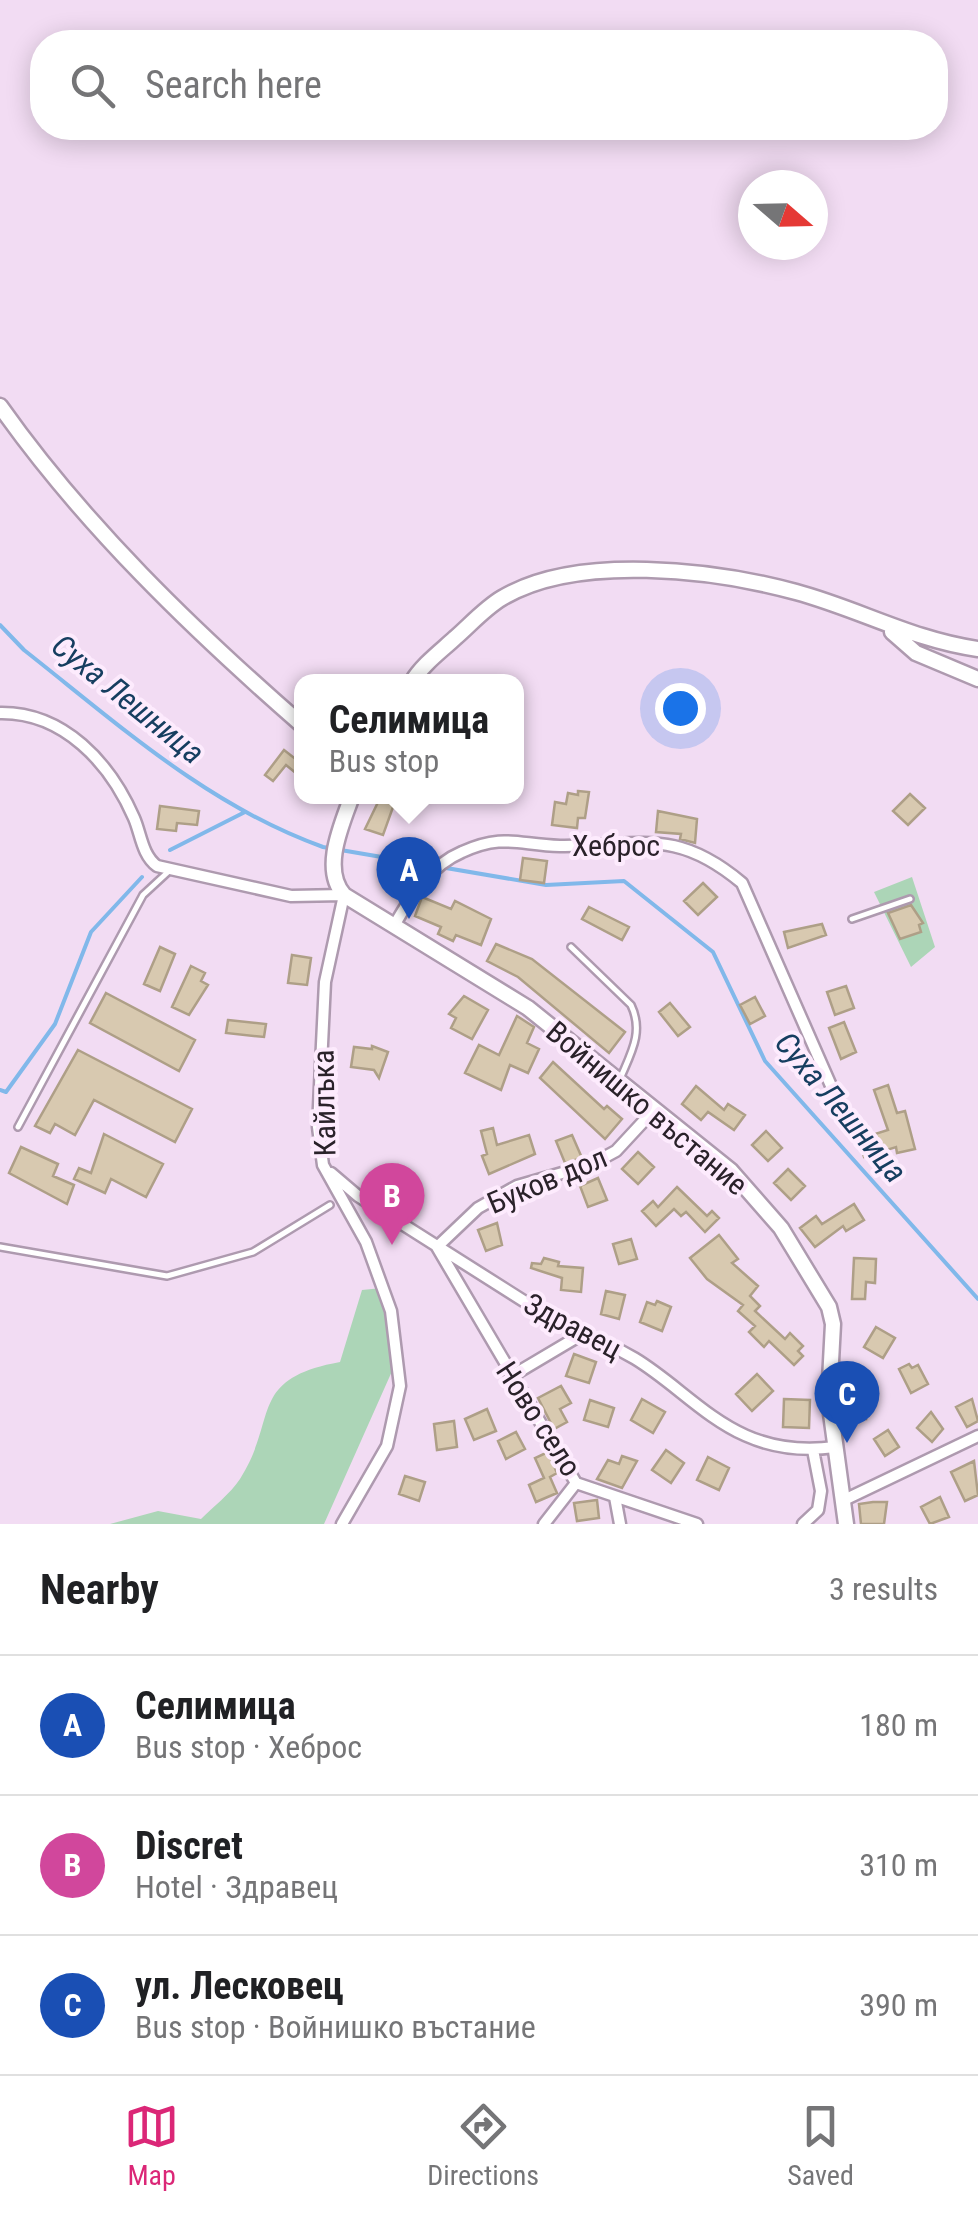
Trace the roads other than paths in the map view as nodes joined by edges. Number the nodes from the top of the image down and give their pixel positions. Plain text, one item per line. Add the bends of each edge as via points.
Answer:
1 (0, 406) edge
2 (887, 628) junction
3 (978, 649) edge
4 (421, 674) edge
5 (978, 679) edge
6 (0, 713) edge
7 (294, 718) edge
8 (349, 804) edge
9 (169, 871) junction
10 (344, 895) junction
11 (910, 899) dead end
12 (852, 920) dead end
13 (395, 924) junction
14 (571, 947) dead end
15 (619, 1081) junction
16 (839, 1104) dead end
17 (654, 1110) junction
18 (18, 1127) dead end
19 (323, 1166) junction
20 (330, 1205) dead end
21 (0, 1247) edge
22 (437, 1247) junction
23 (579, 1336) junction
24 (510, 1377) junction
25 (978, 1436) edge
26 (835, 1447) junction
27 (813, 1450) junction
28 (576, 1483) junction
29 (615, 1498) junction
30 (842, 1501) junction
31 (342, 1524) edge
32 (544, 1524) edge
33 (620, 1524) edge
34 (697, 1524) edge
35 (803, 1524) edge
36 (846, 1524) edge

1 - 7 street via 165,598
2 - 3 street
2 - 4 street via 796,592 736,579 582,573 502,598
2 - 5 street via 916,653
6 - 9 street via 58,726 96,755 133,816 147,857
8 - 10 street via 335,858 334,876
9 - 10 street via 291,896
9 - 18 lane via 143,895
10 - 13 street, Войнишко въстание
10 - 19 street, Кайлъка via 326,982 318,1127
11 - 12 lane
13 - 15 street, Войнишко въстание via 528,1008
13 - 16 street, Хеброс via 416,888 449,860 498,839 688,849 742,883
14 - 15 lane via 636,1016 637,1039
15 - 17 street, Войнишко въстание
17 - 22 street, Буков дол via 616,1151 516,1186 478,1208
17 - 26 street, Войнишко въстание via 731,1171 823,1293 833,1324 828,1399
19 - 22 street, Здравец
19 - 31 street, Кайлъка via 366,1242 391,1311 400,1386 387,1446
20 - 21 lane via 254,1252 167,1276
22 - 23 street, Здравец
22 - 24 street, Ново село
23 - 24 street
23 - 27 street, Здравец via 612,1342 753,1442
24 - 28 street, Ново село
25 - 30 street
26 - 27 street, Здравец
26 - 30 street, Войнишко въстание
27 - 35 street via 821,1491 818,1510
28 - 29 street, Ново село
28 - 32 street
29 - 33 street
29 - 34 street, Ново село
30 - 36 street, Войнишко въстание

